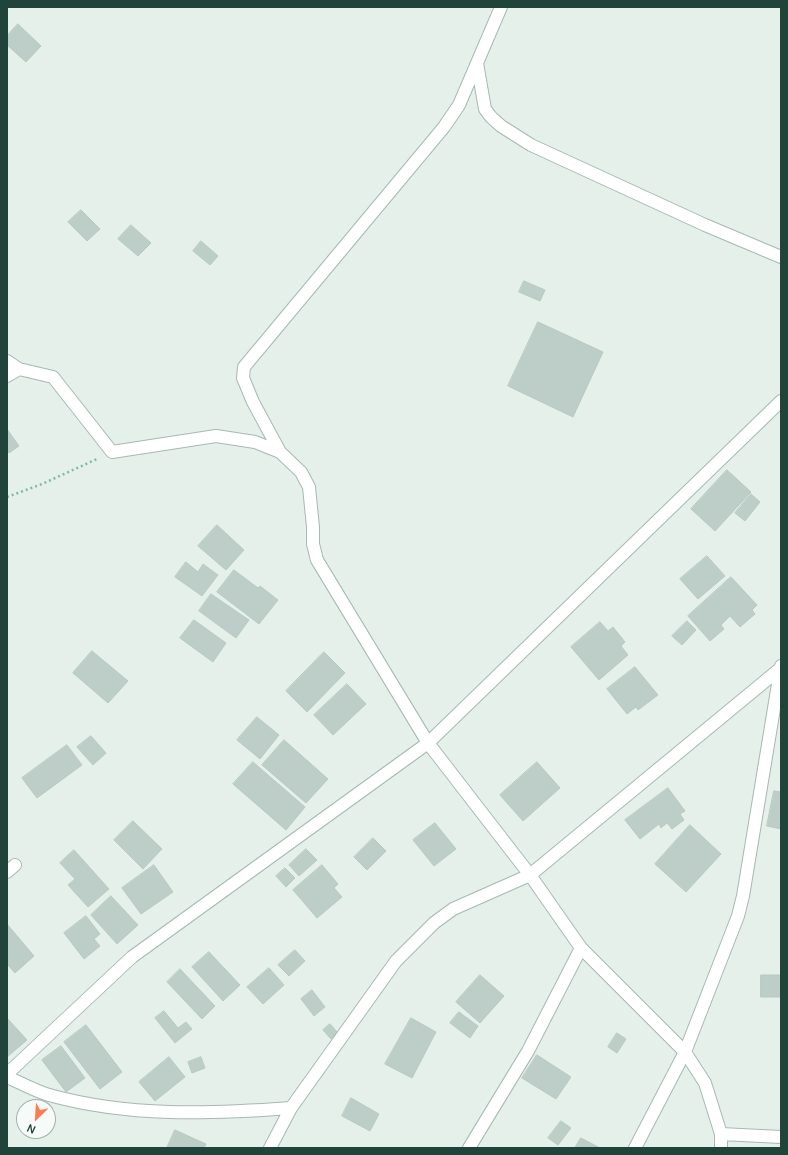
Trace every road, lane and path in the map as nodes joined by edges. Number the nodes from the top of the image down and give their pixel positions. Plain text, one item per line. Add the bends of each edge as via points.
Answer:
1 (501, 7) edge
2 (477, 63) junction
3 (781, 257) edge
4 (7, 361) edge
5 (19, 369) junction
6 (7, 376) edge
7 (781, 401) edge
8 (112, 452) junction
9 (280, 452) junction
10 (7, 497) edge
11 (781, 667) edge
12 (428, 743) junction
13 (530, 875) junction
14 (581, 948) junction
15 (685, 1052) junction
16 (7, 1074) edge
17 (7, 1077) edge
18 (291, 1108) junction
19 (721, 1134) junction
20 (781, 1137) edge
21 (270, 1148) edge
22 (469, 1148) edge
23 (634, 1148) edge
24 (721, 1148) edge

1 - 2 street
2 - 3 street via 485,109 501,126 519,138 705,225
2 - 9 street via 459,105 444,127 244,367 243,378 253,402
4 - 5 street
5 - 6 street
5 - 8 street via 53,377
7 - 12 street
8 - 9 street via 216,436 255,442
8 - 10 path
9 - 12 street via 301,472 309,487 316,560
11 - 13 street
11 - 15 street via 743,896 738,916
12 - 13 street
12 - 16 street via 132,957
13 - 14 street
13 - 18 street via 453,909 434,923 396,961
14 - 15 street
14 - 22 street via 528,1052
15 - 19 street via 705,1083
15 - 23 street
17 - 18 street via 48,1095 119,1109 156,1113 218,1114
18 - 21 street
19 - 20 street
19 - 24 street

